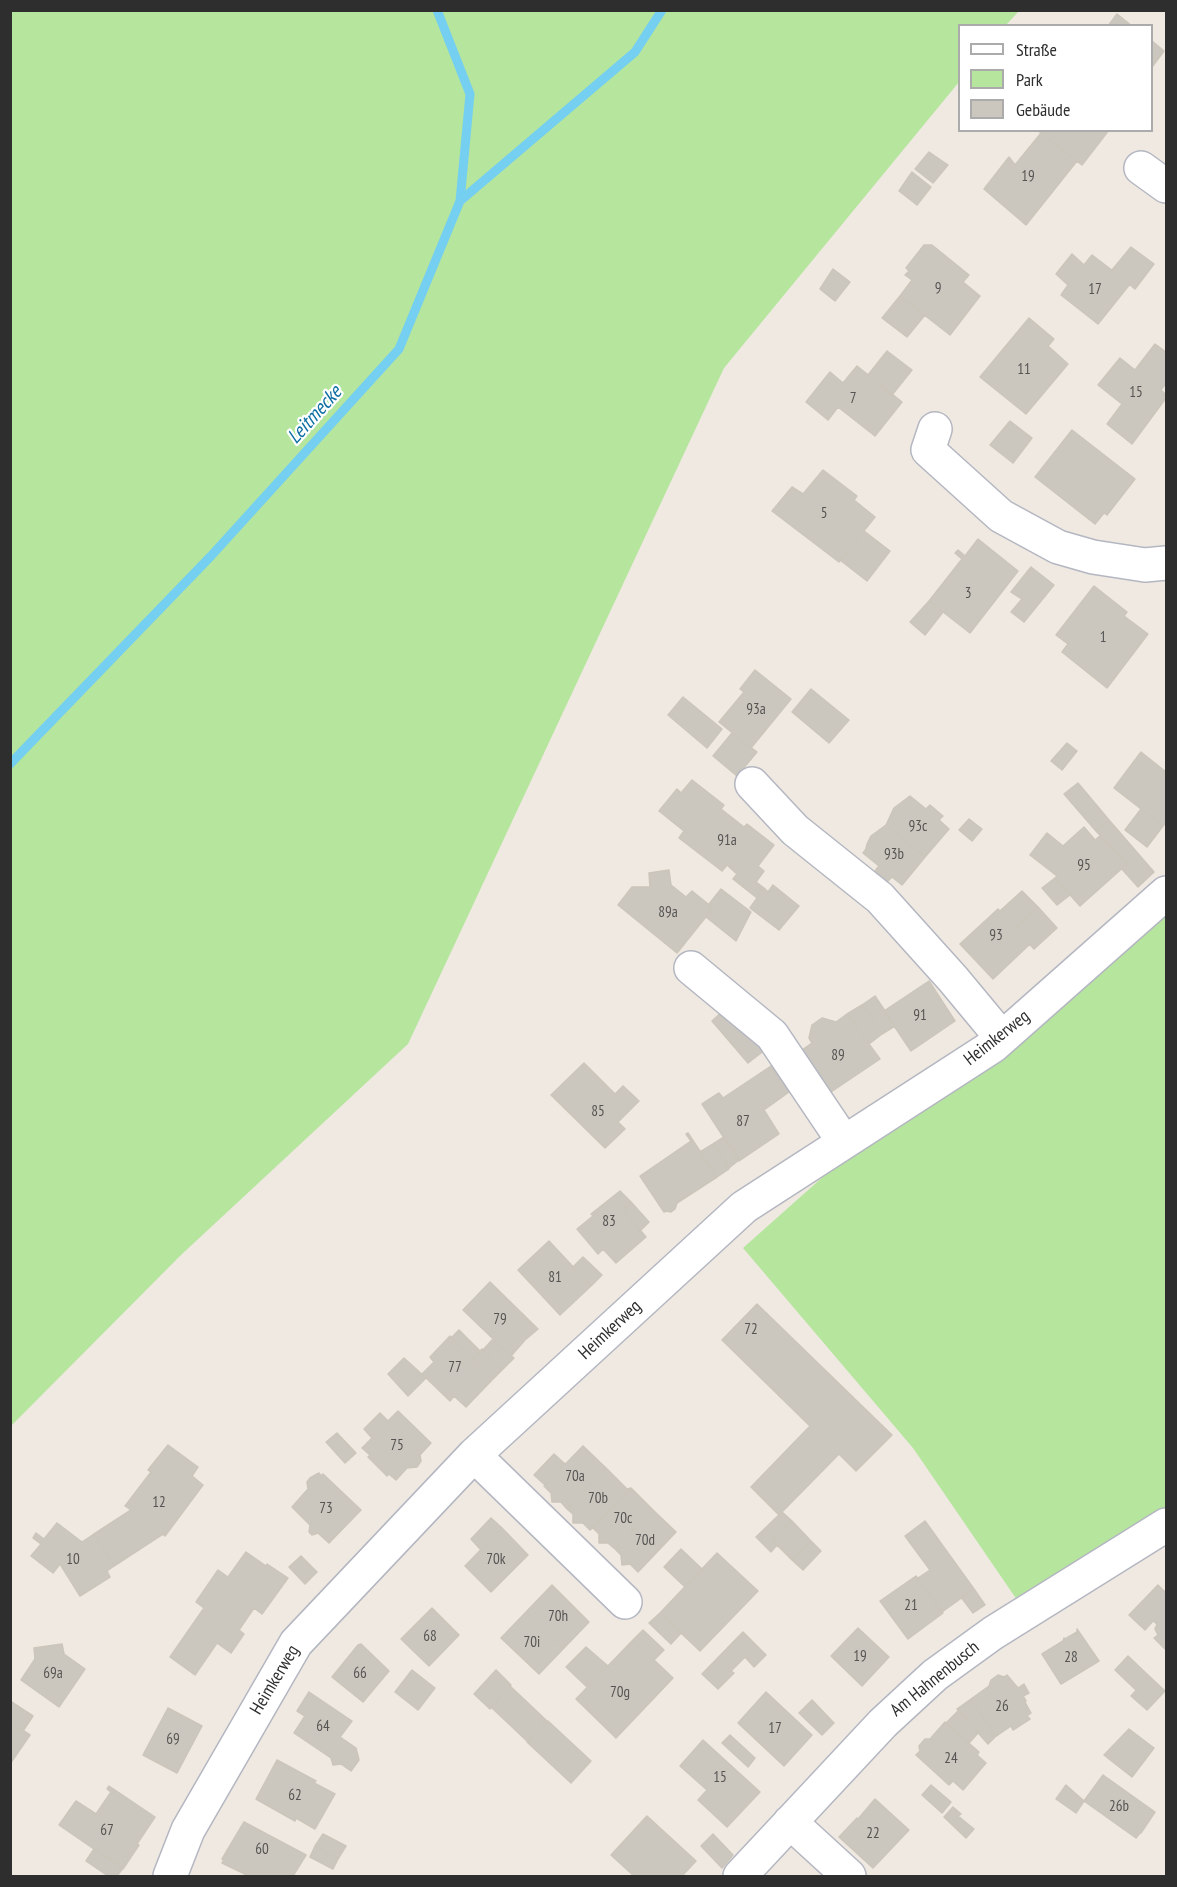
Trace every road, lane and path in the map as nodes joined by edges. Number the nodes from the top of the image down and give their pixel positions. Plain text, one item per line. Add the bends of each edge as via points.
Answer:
1 (935, 429) dead end
2 (1167, 563) edge
3 (752, 784) dead end
4 (1167, 893) edge
5 (691, 968) dead end
6 (1002, 1038) junction
7 (844, 1142) junction
8 (474, 1455) junction
9 (1167, 1525) edge
10 (625, 1602) dead end
11 (790, 1822) junction
12 (170, 1876) edge
13 (740, 1876) edge
14 (849, 1876) edge

1 - 2 street via 928,450 1001,516 1058,547 1093,557 1145,565
3 - 6 street via 795,830 880,898
4 - 6 street, Heimkerweg
5 - 7 street via 772,1035
6 - 7 street, Heimkerweg
7 - 8 street, Heimkerweg via 744,1207
8 - 10 street
8 - 12 street, Heimkerweg via 296,1643 188,1830
9 - 11 street, Am Hahnenbusch via 993,1633 935,1675 883,1723
11 - 13 street, Am Hahnenbusch
11 - 14 street

